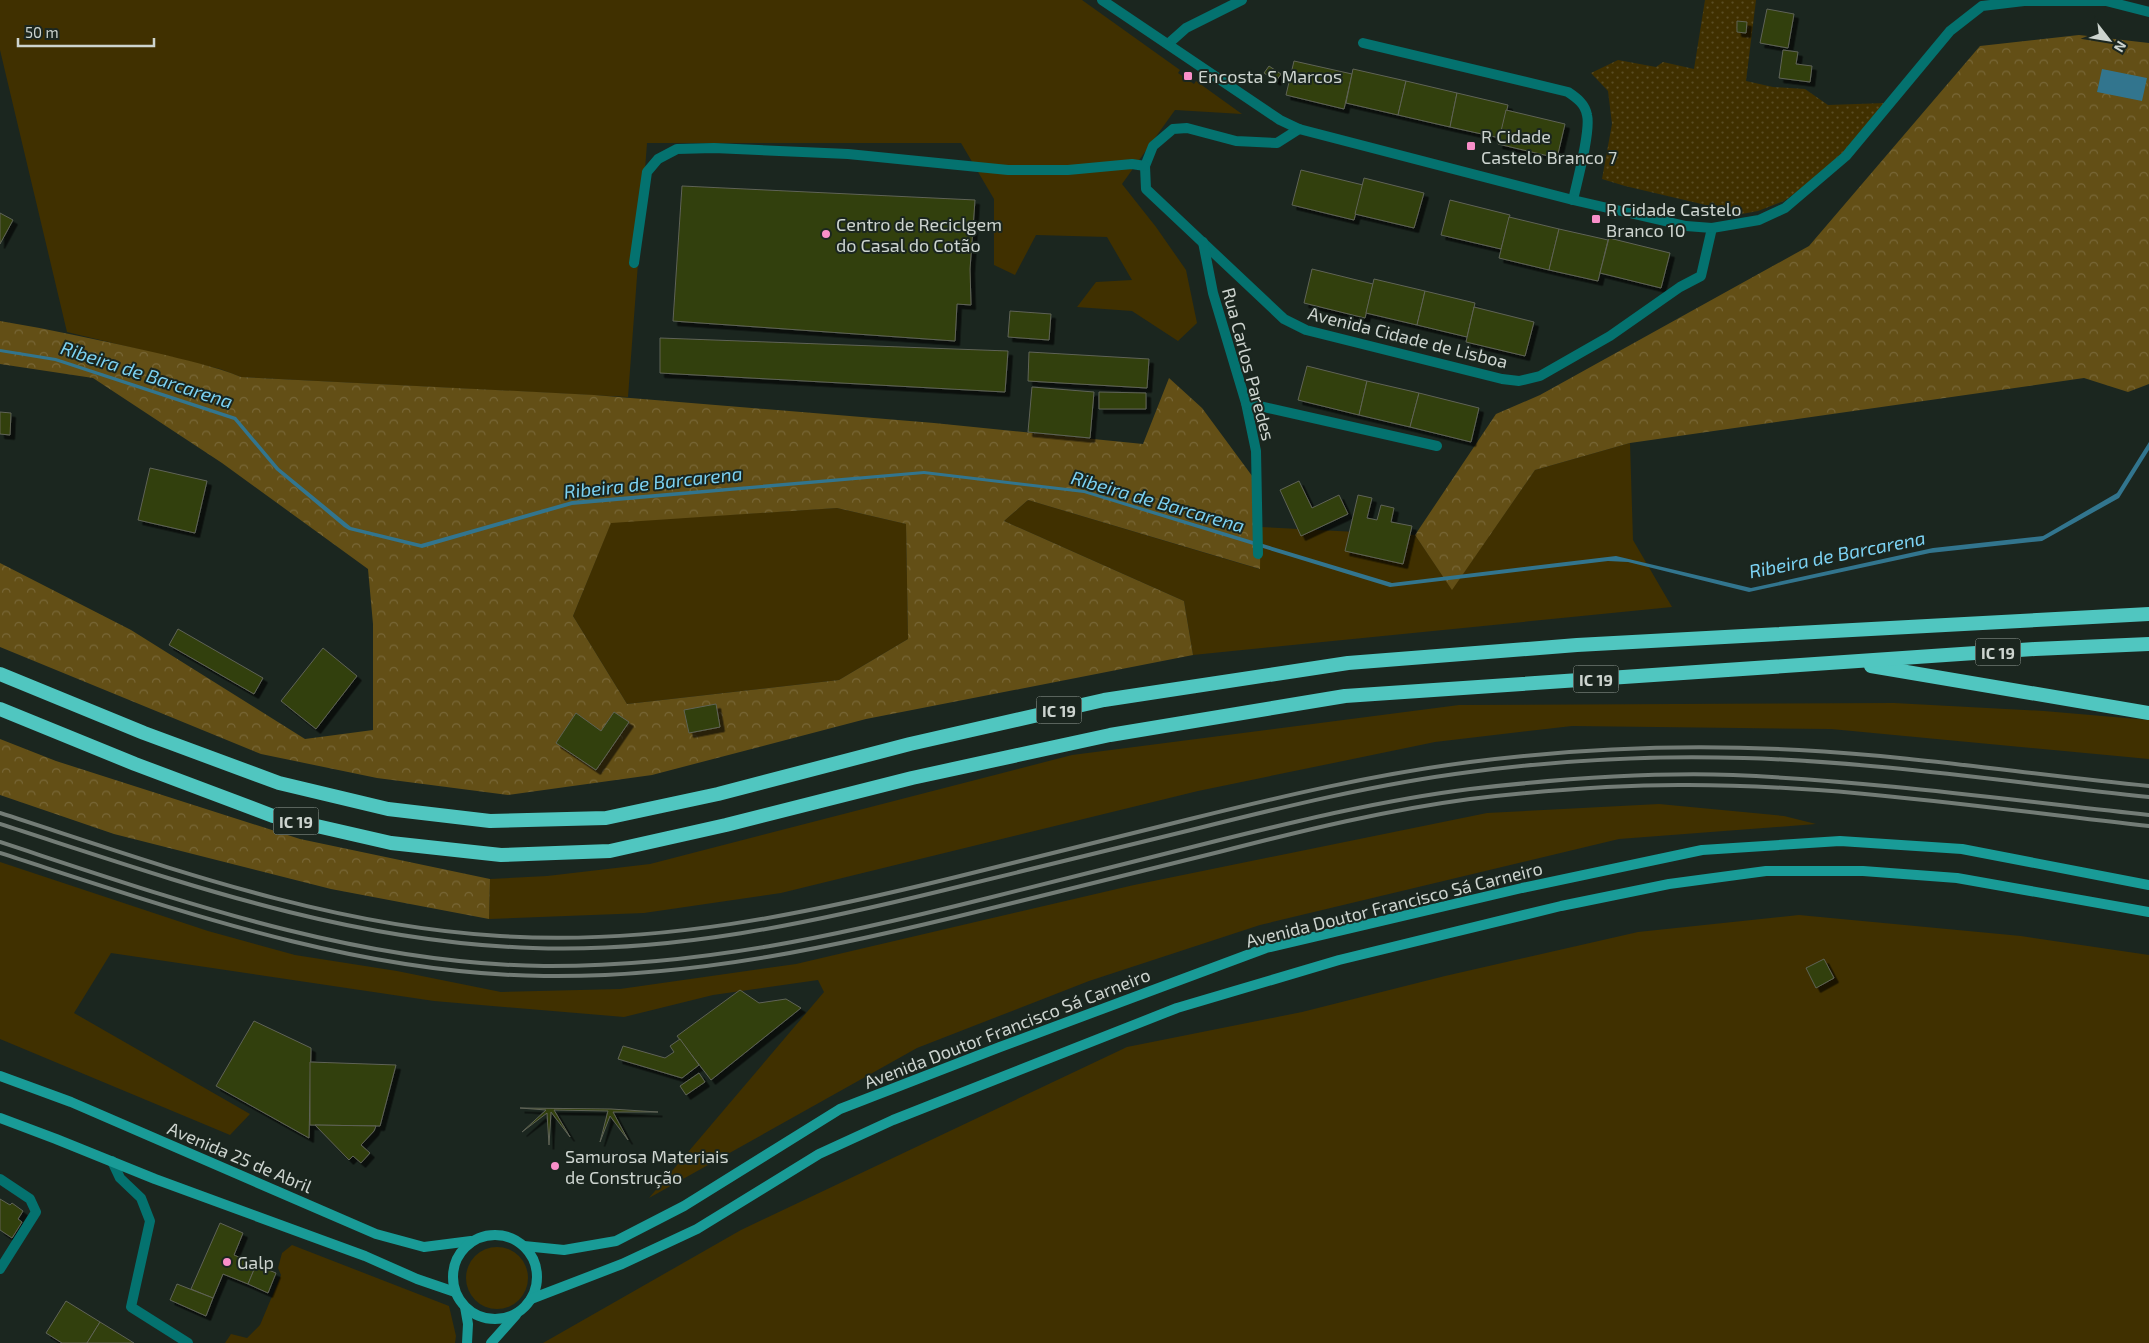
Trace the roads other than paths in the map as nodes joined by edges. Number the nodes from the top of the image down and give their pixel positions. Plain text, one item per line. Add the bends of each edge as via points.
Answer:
1 (1102, 0) edge
2 (1242, 0) edge
3 (2149, 12) edge
4 (1363, 43) dead end
5 (1168, 44) junction
6 (1299, 129) junction
7 (1145, 166) junction
8 (1573, 200) junction
9 (1712, 228) junction
10 (1203, 242) junction
11 (634, 263) dead end
12 (1246, 403) junction
13 (1437, 446) dead end
14 (1258, 554) dead end
15 (2149, 614) edge
16 (2149, 644) edge
17 (1848, 662) junction
18 (0, 674) edge
19 (0, 709) edge
20 (2149, 713) edge
21 (2149, 885) edge
22 (2149, 912) edge
23 (0, 1076) edge
24 (0, 1118) edge
25 (112, 1161) junction
26 (0, 1179) edge
27 (471, 1242) junction
28 (524, 1246) junction
29 (0, 1269) edge
30 (455, 1292) junction
31 (531, 1299) junction
32 (465, 1307) junction
33 (518, 1312) junction
34 (188, 1343) edge
35 (467, 1343) edge
36 (491, 1343) edge

1 - 5 street
2 - 5 street via 1186,28
3 - 9 street via 2106,1 2024,1 1982,6 1950,31 1846,156 1785,208 1759,220
4 - 8 street via 1568,92 1581,101 1587,115 1587,130
5 - 6 street via 1280,120
6 - 7 street via 1278,144 1236,141 1187,128 1173,129 1153,146
6 - 8 street
7 - 10 street, Avenida Cidade de Lisboa via 1146,189
7 - 11 street via 1008,170 848,154 677,148 658,159 647,172
8 - 9 street via 1686,226
9 - 10 street, Avenida Cidade de Lisboa via 1701,276 1540,376 1519,381 1306,330 1284,319
10 - 12 street, Rua Carlos Paredes via 1213,293
12 - 13 street
12 - 14 street, Rua Carlos Paredes via 1256,451
15 - 18 highway, IC 19 via 1577,645 1348,663 1104,700 606,818 500,821 388,809 280,783 144,733
16 - 17 highway, IC 19
17 - 19 highway, IC 19 via 1345,696 1110,735 912,778 610,851 501,855 391,843 273,816
17 - 20 highway
21 - 28 main road, Avenida Doutor Francisco Sá Carneiro via 1962,850 1840,841 1702,850 1522,888 1266,948 840,1109 684,1206 616,1241 564,1250
22 - 31 main road via 1957,878 1863,871 1766,871 1668,884 1561,906 1339,960 1177,1008 893,1120 819,1154 697,1229 622,1264
23 - 27 main road, Avenida 25 de Abril via 71,1102 376,1234 424,1247
24 - 25 main road
25 - 30 main road
25 - 34 street via 120,1178 141,1198 150,1221 131,1307
26 - 29 street via 30,1199 36,1212
27 - 28 main road via 499,1234
27 - 30 main road via 454,1264
28 - 31 main road via 537,1271
30 - 32 main road
31 - 33 main road
32 - 33 main road via 490,1319 505,1318
32 - 35 main road
33 - 36 main road

